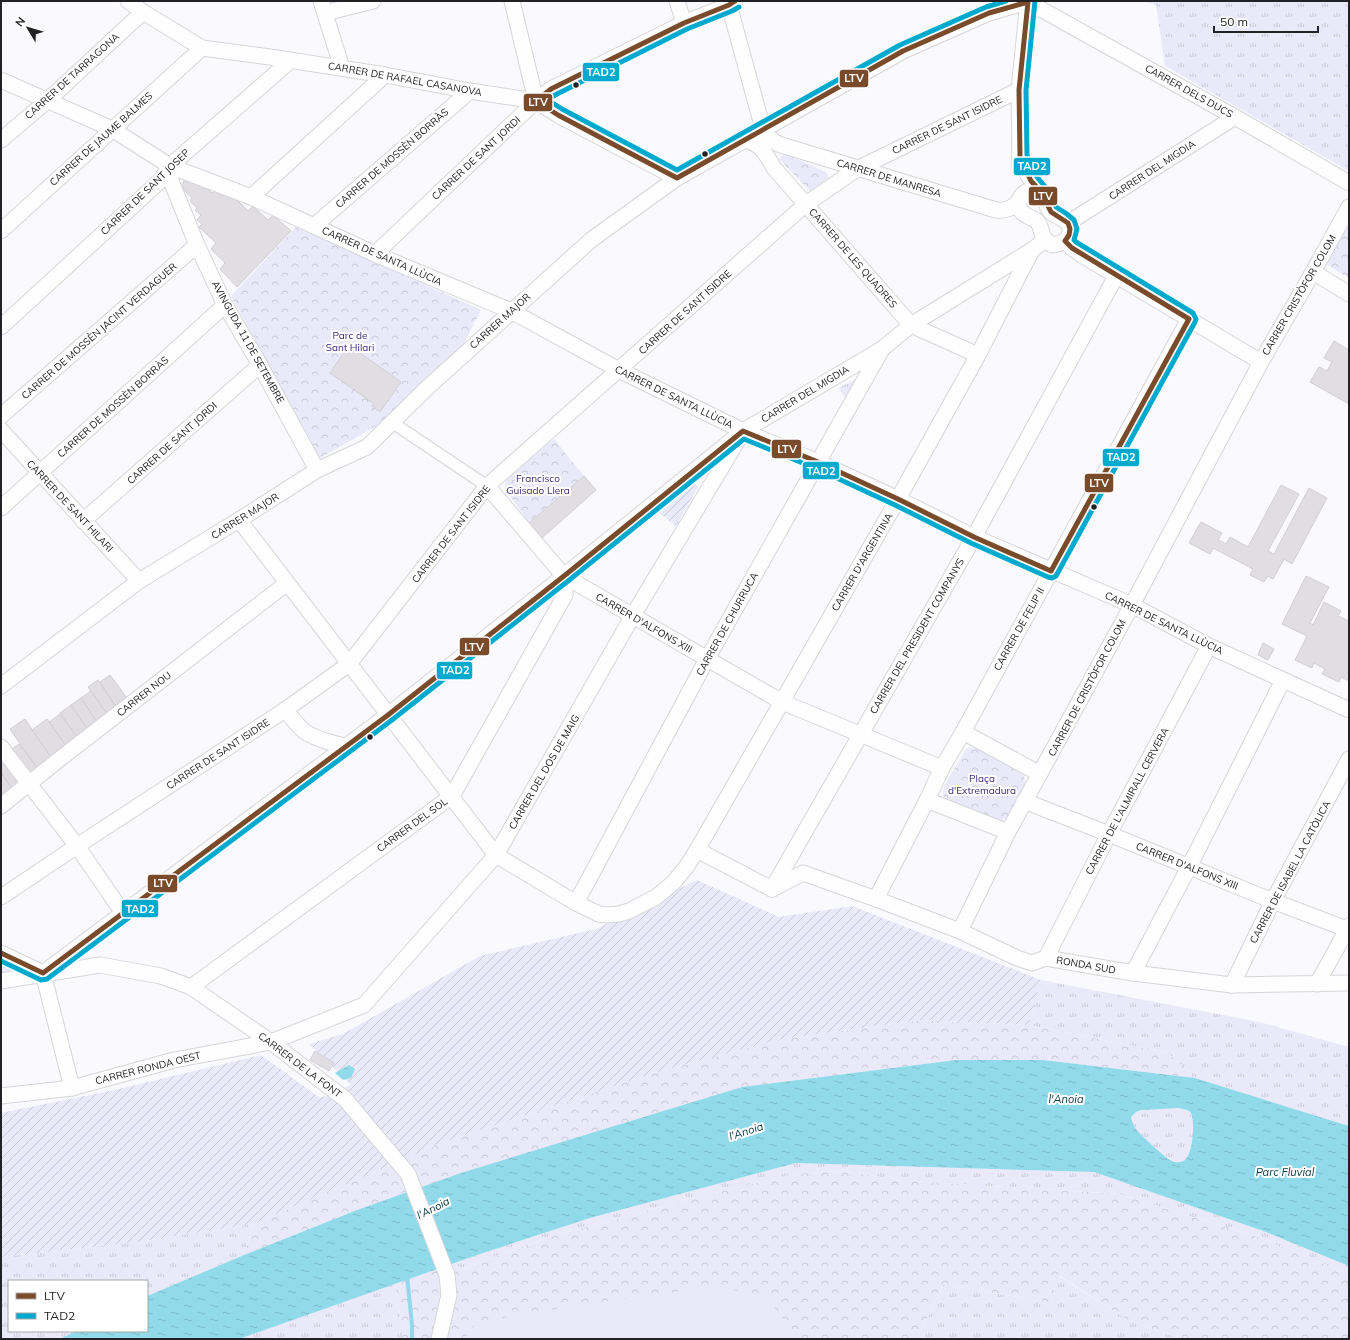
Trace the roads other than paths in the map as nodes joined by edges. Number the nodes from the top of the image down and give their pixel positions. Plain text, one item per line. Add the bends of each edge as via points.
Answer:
1 (128, 1) edge
2 (373, 1) edge
3 (512, 1) edge
4 (677, 1) edge
5 (1029, 1) edge
6 (732, 3) edge
7 (323, 7) edge
8 (143, 12) junction
9 (684, 22) junction
10 (202, 48) junction
11 (291, 60) junction
12 (342, 68) junction
13 (385, 75) junction
14 (1, 80) edge
15 (1019, 90) junction
16 (470, 91) junction
17 (47, 101) junction
18 (536, 101) junction
19 (1235, 117) junction
20 (112, 129) junction
21 (762, 130) junction
22 (1, 140) edge
23 (745, 140) junction
24 (778, 144) junction
25 (1020, 157) junction
26 (170, 166) junction
27 (774, 168) junction
28 (857, 169) junction
29 (677, 178) junction
30 (1349, 183) edge
31 (1041, 192) junction
32 (251, 198) junction
33 (1020, 199) junction
34 (806, 204) junction
35 (1349, 207) edge
36 (1068, 224) junction
37 (314, 226) junction
38 (1, 231) edge
39 (1045, 240) junction
40 (1065, 241) junction
41 (197, 245) junction
42 (1032, 250) junction
43 (374, 254) junction
44 (1313, 272) junction
45 (1116, 276) junction
46 (1349, 294) edge
47 (225, 305) junction
48 (511, 311) junction
49 (1189, 319) junction
50 (911, 325) junction
51 (1, 326) edge
52 (882, 349) junction
53 (978, 355) junction
54 (1261, 362) junction
55 (260, 365) junction
56 (619, 370) junction
57 (1, 416) edge
58 (392, 423) junction
59 (1, 430) edge
60 (743, 431) junction
61 (818, 462) junction
62 (318, 470) junction
63 (40, 474) junction
64 (487, 486) junction
65 (898, 499) junction
66 (1, 508) edge
67 (239, 520) junction
68 (84, 521) junction
69 (974, 537) junction
70 (1051, 571) junction
71 (564, 576) junction
72 (139, 581) junction
73 (287, 583) junction
74 (1132, 605) junction
75 (632, 617) junction
76 (1209, 646) junction
77 (707, 659) junction
78 (349, 664) junction
79 (1283, 680) junction
80 (1, 686) edge
81 (782, 702) junction
82 (285, 710) junction
83 (1349, 710) edge
84 (388, 715) junction
85 (963, 732) junction
86 (860, 734) junction
87 (1, 747) edge
88 (346, 747) junction
89 (1349, 759) edge
90 (942, 768) junction
91 (1040, 774) junction
92 (29, 784) junction
93 (452, 796) junction
94 (927, 800) junction
95 (1024, 801) junction
96 (1, 806) edge
97 (1008, 832) junction
98 (1109, 834) junction
99 (77, 846) junction
100 (697, 850) junction
101 (496, 855) junction
102 (1189, 867) junction
103 (772, 889) junction
104 (1, 897) edge
105 (876, 899) junction
106 (1273, 901) junction
107 (576, 903) junction
108 (123, 913) junction
109 (1348, 928) edge
110 (960, 931) junction
111 (1, 953) edge
112 (1046, 958) junction
113 (43, 973) junction
114 (1134, 973) junction
115 (1, 981) edge
116 (1349, 983) edge
117 (1316, 984) junction
118 (1232, 985) junction
119 (191, 987) junction
120 (271, 1042) junction
121 (72, 1088) junction
122 (1, 1096) edge
123 (438, 1339) edge

1 - 8 street, CARRER DE RAFAEL CASANOVA
2 - 7 street
3 - 18 street
4 - 9 street
5 - 15 street
5 - 19 street, CARRER DELS DUCS
5 - 21 street, CARRER MAJOR via 989,13 903,51
6 - 9 street, CARRER DE SANT JORDI
6 - 21 street
7 - 12 street
8 - 10 street, CARRER DE RAFAEL CASANOVA
8 - 17 street, CARRER DE TARRAGONA
9 - 18 street, CARRER DE SANT JORDI via 551,89
10 - 11 street, CARRER DE RAFAEL CASANOVA
10 - 20 street, CARRER DE JAUME BALMES
11 - 12 street, CARRER DE RAFAEL CASANOVA
11 - 26 street, CARRER DE SANT JOSEP
12 - 13 street, CARRER DE RAFAEL CASANOVA
13 - 16 street, CARRER DE RAFAEL CASANOVA
13 - 32 street
14 - 17 street, CARRER DE SANTA LLÙCIA
15 - 25 street
15 - 28 street, CARRER DE SANT ISIDRE
16 - 18 street, CARRER DE RAFAEL CASANOVA
16 - 37 street, CARRER DE MOSSÈN BORRÀS
17 - 20 street, CARRER DE SANTA LLÙCIA
17 - 22 street, CARRER DE TARRAGONA
18 - 29 street, CARRER DE RAFAEL CASANOVA
18 - 43 street, CARRER DE SANT JORDI
19 - 30 street, CARRER DELS DUCS
19 - 36 street, CARRER DEL MIGDIA
20 - 26 street, CARRER DE SANTA LLÙCIA
20 - 38 street, CARRER DE JAUME BALMES
21 - 23 street, CARRER MAJOR
21 - 24 street, CARRER DE MANRESA
23 - 27 street, CARRER DE LES QUADRES via 756,143
23 - 29 street, CARRER MAJOR
24 - 27 street via 773,152
24 - 28 street, CARRER DE MANRESA
25 - 31 street via 1031,180
25 - 33 street
26 - 32 street, CARRER DE SANTA LLÙCIA
26 - 41 street, AVINGUDA 11 DE SETEMBRE via 171,181
26 - 51 street, CARRER DE SANT JOSEP via 160,181
27 - 34 street, CARRER DE LES QUADRES
28 - 33 street, CARRER DE MANRESA via 996,210 1010,209
28 - 34 street, CARRER DE SANT ISIDRE
29 - 48 street, CARRER MAJOR via 591,240
31 - 33 street, CARRER DE MANRESA via 1027,191
31 - 36 street via 1052,212 1064,218
32 - 37 street, CARRER DE SANTA LLÙCIA
33 - 39 street via 1020,210 1037,222
34 - 50 street, CARRER DE LES QUADRES
34 - 56 street, CARRER DE SANT ISIDRE
35 - 44 street, CARRER CRISTÒFOR COLOM
36 - 40 street via 1069,235
37 - 43 street, CARRER DE SANTA LLÙCIA
39 - 40 street via 1052,245
39 - 42 street, CARRER DEL MIGDIA
40 - 45 street
41 - 47 street, AVINGUDA 11 DE SETEMBRE
41 - 57 street, CARRER DE MOSSÈN JACINT VERDAGUER
42 - 50 street, CARRER DEL MIGDIA
42 - 53 street, CARRER D'ARGENTINA
43 - 48 street, CARRER DE SANTA LLÙCIA
44 - 46 street
44 - 54 street, CARRER CRISTÒFOR COLOM
45 - 49 street
45 - 69 street, CARRER DEL PRESIDENT COMPANYS
47 - 55 street, AVINGUDA 11 DE SETEMBRE
47 - 63 street, CARRER DE MOSSÈN BORRÀS
48 - 56 street, CARRER DE SANTA LLÙCIA
48 - 58 street, CARRER MAJOR
49 - 54 street
49 - 70 street, CARRER DE FELIP II
50 - 52 street, CARRER DEL MIGDIA
50 - 53 street, CARRER DE LES QUADRES
52 - 60 street, CARRER DEL MIGDIA
52 - 61 street, CARRER DE CHURRUCA
53 - 65 street, CARRER D'ARGENTINA
54 - 74 street, CARRER DE CRISTÒFOR COLOM
55 - 62 street, AVINGUDA 11 DE SETEMBRE
55 - 68 street, CARRER DE SANT JORDI
56 - 60 street, CARRER DE SANTA LLÙCIA
56 - 64 street, CARRER DE SANT ISIDRE
58 - 62 street, CARRER MAJOR via 367,447
58 - 64 street
59 - 63 street, CARRER DE SANT HILARI
60 - 61 street, CARRER DE SANTA LLÙCIA
60 - 71 street, CARRER DEL MIGDIA
60 - 75 street, CARRER DEL DOS DE MAIG
61 - 65 street, CARRER DE SANTA LLÙCIA
61 - 77 street, CARRER DE CHURRUCA
62 - 67 street, CARRER MAJOR
63 - 66 street, CARRER DE MOSSÈN BORRÀS
63 - 68 street, CARRER DE SANT HILARI
64 - 71 street, CARRER D'ALFONS XIII
64 - 78 street, CARRER DE SANT ISIDRE
65 - 69 street, CARRER DE SANTA LLÙCIA
65 - 81 street, CARRER D'ARGENTINA
67 - 72 street, CARRER MAJOR
67 - 73 street
68 - 72 street, CARRER DE SANT HILARI
69 - 70 street, CARRER DE SANTA LLÙCIA
69 - 86 street, CARRER DEL PRESIDENT COMPANYS
70 - 74 street, CARRER DE SANTA LLÙCIA
70 - 85 street, CARRER DE FELIP II
71 - 75 street, CARRER D'ALFONS XIII
71 - 84 street, CARRER DEL MIGDIA
71 - 93 street, CARRER DEL SOL via 565,595
72 - 80 street, CARRER MAJOR
73 - 78 street
73 - 92 street, CARRER NOU
74 - 76 street, CARRER DE SANTA LLÙCIA
74 - 91 street, CARRER DE CRISTÒFOR COLOM
75 - 77 street, CARRER D'ALFONS XIII
75 - 101 street, CARRER DEL DOS DE MAIG
76 - 79 street, CARRER DE SANTA LLÙCIA
76 - 98 street, CARRER DE L'ALMIRALL CERVERA
77 - 81 street, CARRER D'ALFONS XIII
77 - 107 street, CARRER DE CHURRUCA
78 - 82 street, CARRER DE SANT ISIDRE
78 - 84 street
79 - 83 street, CARRER DE SANTA LLÙCIA
79 - 102 street
81 - 86 street, CARRER D'ALFONS XIII
81 - 100 street, CARRER D'ARGENTINA
82 - 88 street via 305,732
82 - 99 street, CARRER DE SANT ISIDRE
84 - 88 street, CARRER DEL MIGDIA
84 - 93 street
85 - 90 street, CARRER DE FELIP II
85 - 91 street
86 - 90 street, CARRER D'ALFONS XIII
86 - 103 street, CARRER DEL PRESIDENT COMPANYS
87 - 92 street
88 - 108 street, CARRER DEL MIGDIA
89 - 106 street, CARRER DE ISABEL LA CATÒLICA
90 - 94 street, CARRER DE FELIP II
91 - 95 street, CARRER DE CRISTÒFOR COLOM
92 - 96 street, CARRER NOU
92 - 99 street
93 - 101 street
93 - 119 street, CARRER DEL SOL
94 - 97 street
94 - 105 street, CARRER DE FELIP II
95 - 97 street, CARRER DE CRISTÒFOR COLOM
95 - 98 street, CARRER D'ALFONS XIII
97 - 110 street, CARRER DE CRISTÒFOR COLOM
98 - 102 street, CARRER D'ALFONS XIII
98 - 112 street, CARRER DE L'ALMIRALL CERVERA
99 - 104 street, CARRER DE SANT ISIDRE
99 - 108 street
100 - 103 street
100 - 107 street, CARRER D'ARGENTINA via 665,891 629,911 607,916
101 - 107 street, CARRER D'ARGENTINA
101 - 120 street, CARRER DEL DOS DE MAIG via 364,1005
102 - 106 street, CARRER D'ALFONS XIII
102 - 114 street
103 - 105 street, RONDA SUD via 803,873
105 - 110 street, RONDA SUD
106 - 109 street, CARRER D'ALFONS XIII
106 - 118 street, CARRER DE ISABEL LA CATÒLICA
108 - 113 street, CARRER DEL MIGDIA
109 - 117 street
110 - 112 street, RONDA SUD via 1032,963
111 - 113 street
112 - 114 street, RONDA SUD
113 - 115 street, CARRER DE LA FONT
113 - 119 street, CARRER DE LA FONT via 100,965 161,976
113 - 121 street
114 - 118 street, RONDA SUD
116 - 117 street, RONDA SUD
117 - 118 street, RONDA SUD
119 - 120 street, CARRER DE LA FONT
120 - 121 street, CARRER RONDA OEST via 174,1060
120 - 123 street, CARRER DE LA FONT via 345,1099 408,1174 447,1276 449,1295
121 - 122 street, CARRER RONDA OEST

